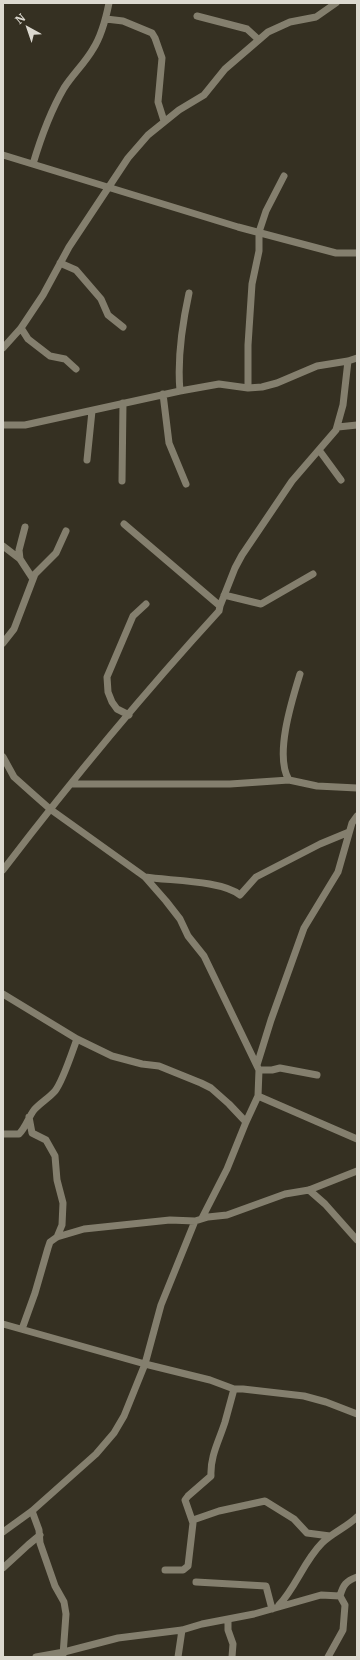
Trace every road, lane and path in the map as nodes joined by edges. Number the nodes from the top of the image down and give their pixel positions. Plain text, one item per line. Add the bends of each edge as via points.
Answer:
1 (109, 3) edge
2 (336, 3) edge
3 (197, 16) dead end
4 (106, 19) junction
5 (259, 40) junction
6 (164, 121) junction
7 (3, 155) edge
8 (33, 164) junction
9 (284, 176) dead end
10 (109, 187) junction
11 (259, 232) junction
12 (357, 253) edge
13 (60, 263) junction
14 (188, 293) dead end
15 (123, 327) dead end
16 (21, 328) junction
17 (3, 348) edge
18 (357, 358) edge
19 (348, 361) junction
20 (76, 369) dead end
21 (248, 388) junction
22 (180, 391) junction
23 (164, 394) junction
24 (122, 403) junction
25 (92, 410) junction
26 (3, 425) edge
27 (357, 425) edge
28 (338, 427) junction
29 (319, 450) junction
30 (87, 460) dead end
31 (341, 480) dead end
32 (122, 482) dead end
33 (186, 484) dead end
34 (124, 524) dead end
35 (25, 527) dead end
36 (66, 531) dead end
37 (3, 546) edge
38 (20, 559) junction
39 (313, 574) dead end
40 (33, 579) junction
41 (224, 595) junction
42 (146, 604) dead end
43 (220, 606) junction
44 (3, 644) edge
45 (300, 674) dead end
46 (129, 715) junction
47 (3, 757) edge
48 (289, 780) junction
49 (72, 784) junction
50 (357, 788) edge
51 (50, 809) junction
52 (357, 816) edge
53 (349, 832) junction
54 (3, 870) edge
55 (145, 877) junction
56 (3, 994) edge
57 (77, 1039) junction
58 (258, 1068) junction
59 (317, 1075) dead end
60 (258, 1096) junction
61 (29, 1117) junction
62 (246, 1122) junction
63 (3, 1134) edge
64 (357, 1139) edge
65 (357, 1171) edge
66 (309, 1190) junction
67 (202, 1218) junction
68 (195, 1221) junction
69 (57, 1237) junction
70 (357, 1240) edge
71 (3, 1324) edge
72 (22, 1328) junction
73 (145, 1364) junction
74 (234, 1389) junction
75 (357, 1414) edge
76 (32, 1510) junction
77 (357, 1517) edge
78 (193, 1520) junction
79 (3, 1532) edge
80 (40, 1535) junction
81 (330, 1536) junction
82 (3, 1568) edge
83 (165, 1570) dead end
84 (357, 1576) edge
85 (196, 1582) dead end
86 (340, 1596) junction
87 (279, 1606) junction
88 (272, 1609) junction
89 (228, 1619) junction
90 (182, 1630) junction
91 (63, 1654) edge
92 (36, 1657) edge
93 (178, 1657) edge
94 (232, 1657) edge
95 (328, 1657) edge

1 - 4 street
2 - 5 street via 316,17 290,22
3 - 5 street via 247,29
4 - 6 street via 123,22 152,33 156,38 162,58 158,102
4 - 8 street via 93,50 65,86 55,105 44,127
5 - 6 street via 225,69 204,95
6 - 10 street via 128,158
7 - 8 street
8 - 10 street
9 - 11 street via 266,211
10 - 11 street via 238,228
10 - 13 street
11 - 12 street via 336,253
11 - 21 street via 259,251 252,284
13 - 15 street via 76,270 100,299 108,315
13 - 16 street
14 - 22 street via 178,370
16 - 17 street
16 - 20 street via 28,339 50,356 65,359
18 - 19 street
19 - 21 street via 317,366 277,383
19 - 28 street
21 - 22 street via 219,384
22 - 23 street
23 - 24 street
23 - 33 street via 169,443
24 - 25 street
24 - 32 street
25 - 26 street via 24,425
25 - 30 street
27 - 28 street
28 - 29 street
29 - 31 street
29 - 41 street via 292,481 242,555
34 - 43 street
35 - 38 street via 19,550
36 - 40 street via 56,553
37 - 38 street
38 - 40 street
39 - 41 street via 261,604
40 - 44 street via 14,629
41 - 43 street
42 - 46 street via 133,616 107,677 112,702 117,709
43 - 46 street via 219,611
45 - 48 street via 284,742 283,761
46 - 49 street
47 - 51 street via 14,777
48 - 49 street via 230,784
48 - 50 street via 316,786
49 - 51 street
51 - 54 street
51 - 55 street
52 - 53 street
53 - 55 street via 256,877 240,895 221,886
53 - 58 street via 338,872 304,928 271,1020
55 - 58 street via 180,919 188,936 204,956
56 - 57 street
57 - 61 street via 55,1091
57 - 62 street via 112,1056 159,1066 191,1078 211,1088
58 - 59 street via 280,1068
58 - 60 street
60 - 62 street
60 - 64 street
61 - 63 street via 25,1128 19,1134
61 - 69 street via 32,1134 46,1140 55,1156 63,1204 62,1225
62 - 67 street via 236,1149
65 - 66 street
66 - 67 street via 285,1194 227,1215
66 - 70 street
67 - 68 street
68 - 69 street via 170,1220 96,1228 73,1231
68 - 73 street via 161,1305
69 - 72 street via 50,1242
71 - 72 street
72 - 73 street
73 - 74 street via 210,1380
73 - 76 street via 124,1416 114,1433 96,1454
74 - 75 street via 304,1396
74 - 78 street via 225,1424 212,1457 211,1476 185,1500
76 - 79 street
76 - 80 street
77 - 81 street
78 - 81 street via 219,1511 265,1501 294,1519 307,1533
78 - 83 street via 188,1566 183,1570
80 - 82 street
80 - 91 street via 40,1543 55,1586 64,1602 66,1614
81 - 87 street via 313,1554
84 - 86 street via 342,1586
85 - 88 street via 266,1586
86 - 87 street via 321,1595
86 - 95 street via 345,1605 343,1630
87 - 88 street
88 - 89 street
89 - 90 street
89 - 94 street via 228,1630 233,1644
90 - 91 street via 118,1638
90 - 93 street
91 - 92 street

